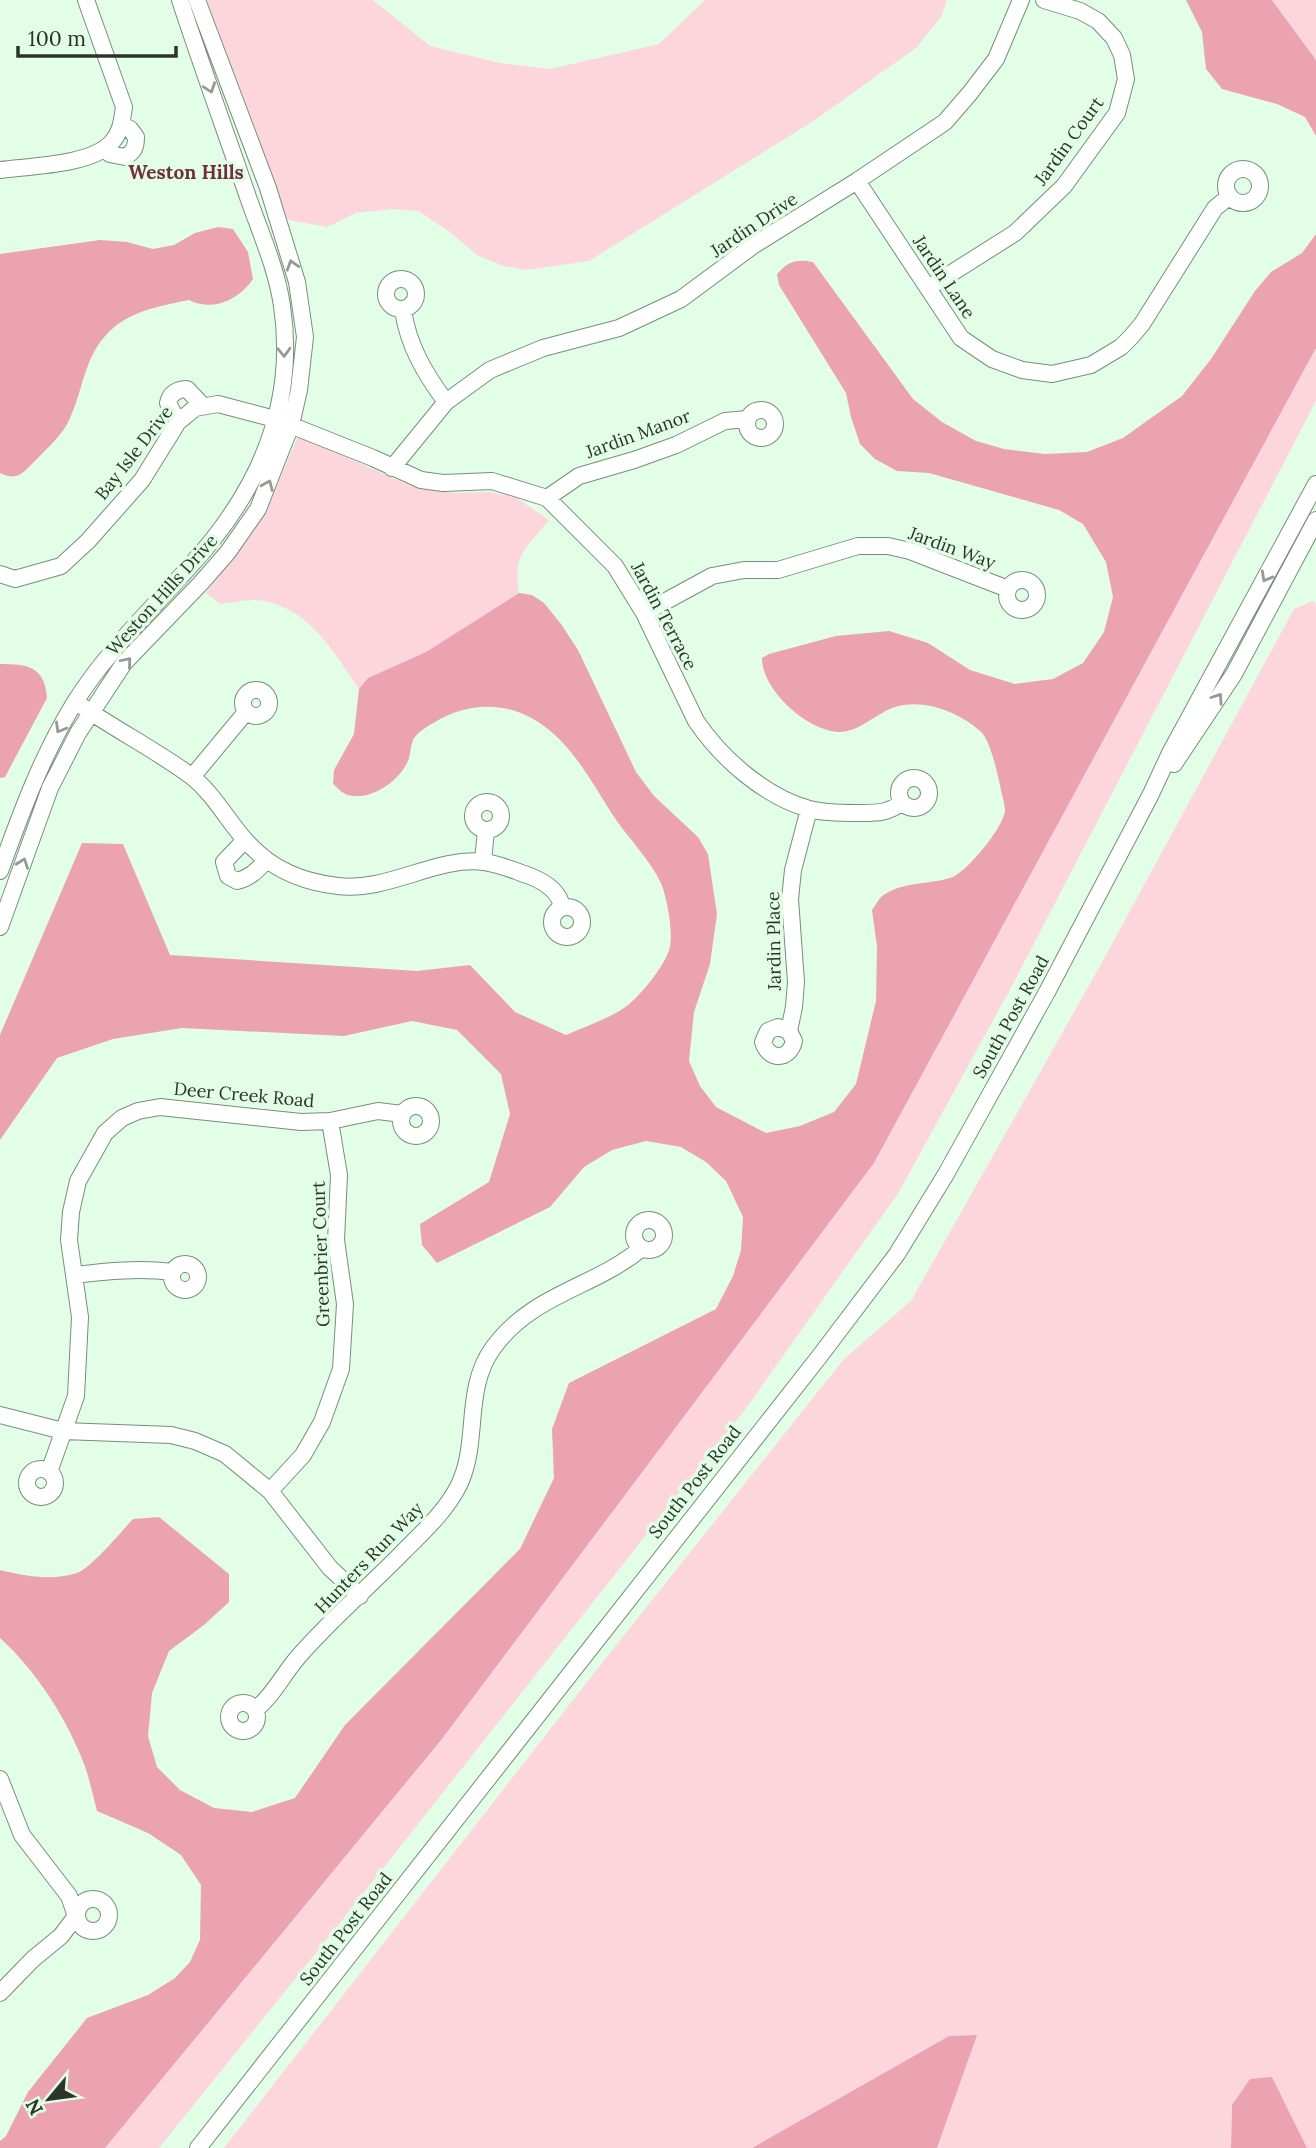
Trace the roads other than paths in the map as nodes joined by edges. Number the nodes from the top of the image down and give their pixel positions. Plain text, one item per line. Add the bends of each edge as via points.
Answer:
1 (86, 0) edge
2 (180, 0) edge
3 (197, 0) edge
4 (1021, 0) edge
5 (1044, 0) edge
6 (122, 125) junction
7 (104, 149) junction
8 (0, 170) edge
9 (858, 181) junction
10 (1230, 196) dead end
11 (928, 288) junction
12 (403, 310) dead end
13 (446, 402) junction
14 (202, 405) junction
15 (748, 419) dead end
16 (178, 422) junction
17 (283, 422) junction
18 (392, 468) junction
19 (1316, 484) edge
20 (547, 498) junction
21 (1298, 517) junction
22 (1315, 522) edge
23 (0, 575) edge
24 (1008, 589) dead end
25 (644, 613) junction
26 (76, 701) junction
27 (246, 712) dead end
28 (92, 713) junction
29 (192, 777) junction
30 (1151, 794) junction
31 (902, 802) dead end
32 (809, 809) junction
33 (486, 830) dead end
34 (245, 840) junction
35 (266, 861) junction
36 (483, 862) junction
37 (0, 871) edge
38 (562, 908) dead end
39 (0, 927) edge
40 (789, 1031) dead end
41 (402, 1114) dead end
42 (330, 1121) junction
43 (642, 1248) dead end
44 (173, 1272) dead end
45 (75, 1275) junction
46 (0, 1415) edge
47 (63, 1431) junction
48 (49, 1472) dead end
49 (270, 1491) junction
50 (360, 1595) junction
51 (255, 1710) dead end
52 (0, 1779) edge
53 (0, 1993) edge
54 (198, 2148) edge

1 - 6 street via 124,107
2 -> 17 street, Weston Hills Drive via 282,305
17 -> 3 street, Weston Hills Drive via 299,390 305,337 297,282 268,188
4 - 9 street, Jardin Drive via 996,59 945,122
5 - 11 street, Jardin Court via 1080,11 1114,38 1126,79 1116,113 1064,186 1015,233
6 - 7 street
6 - 7 street via 136,137 132,153 125,157
7 - 8 street via 76,159
9 - 11 street, Jardin Lane
9 - 13 street, Jardin Drive via 754,245 681,299 619,328 542,348 490,370
10 - 11 street, Jardin Lane via 1215,208 1142,324 1121,347 1091,365 1052,374 992,359 961,338
12 - 13 street via 424,373
13 - 18 street, Jardin Drive
14 - 16 street, Bay Isle Drive
14 - 16 street via 187,389 175,391 168,403
14 - 17 street, Bay Isle Drive via 218,404
15 - 20 street, Jardin Manor via 725,421 676,445 579,476
16 - 23 street, Bay Isle Drive via 142,481 61,566 16,579
17 - 18 street, Jardin Terrace
17 - 26 street, Weston Hills Drive via 228,521 121,640
28 -> 17 street, Weston Hills Drive via 124,663 228,552 258,509
18 - 20 street, Jardin Terrace via 421,480 492,481
19 - 21 street, South Post Road
20 - 25 street, Jardin Terrace via 615,565
21 - 22 street
21 -> 30 street, South Post Road
30 -> 22 street, South Post Road via 1234,674
24 - 25 street, Jardin Way via 910,551 858,546 778,570 712,576
25 - 32 street, Jardin Terrace via 707,738 753,780
26 - 28 street
26 -> 37 street, Weston Hills Drive via 48,749
27 - 29 street
28 - 29 street
39 -> 28 street, Weston Hills Drive via 50,788
29 - 34 street
30 - 54 street, South Post Road via 1047,992 897,1254
31 - 32 street, Jardin Terrace via 880,813
32 - 40 street, Jardin Place via 790,899 796,982
33 - 36 street
34 - 35 street
34 - 35 street via 224,862 228,876 244,880
35 - 36 street via 306,881 341,887 378,885 451,864
36 - 38 street via 543,882 561,898
41 - 42 street, Deer Creek Road via 378,1111
42 - 45 street, Deer Creek Road via 160,1107 122,1118 105,1133 78,1181 69,1240
42 - 49 street, Greenbrier Court via 339,1175 336,1240 345,1304 341,1369 322,1422 303,1455
43 - 50 street, Hunters Run Way via 624,1262 537,1305 492,1349 477,1378 469,1459 458,1487 436,1520
44 - 45 street via 147,1269
45 - 47 street, Deer Creek Road via 79,1363 76,1396
46 - 47 street
47 - 48 street, Deer Creek Road
47 - 49 street via 171,1435 195,1441 225,1454
49 - 50 street via 330,1568
50 - 51 street, Hunters Run Way via 298,1657
52 - 53 street via 22,1835 69,1896 76,1916

